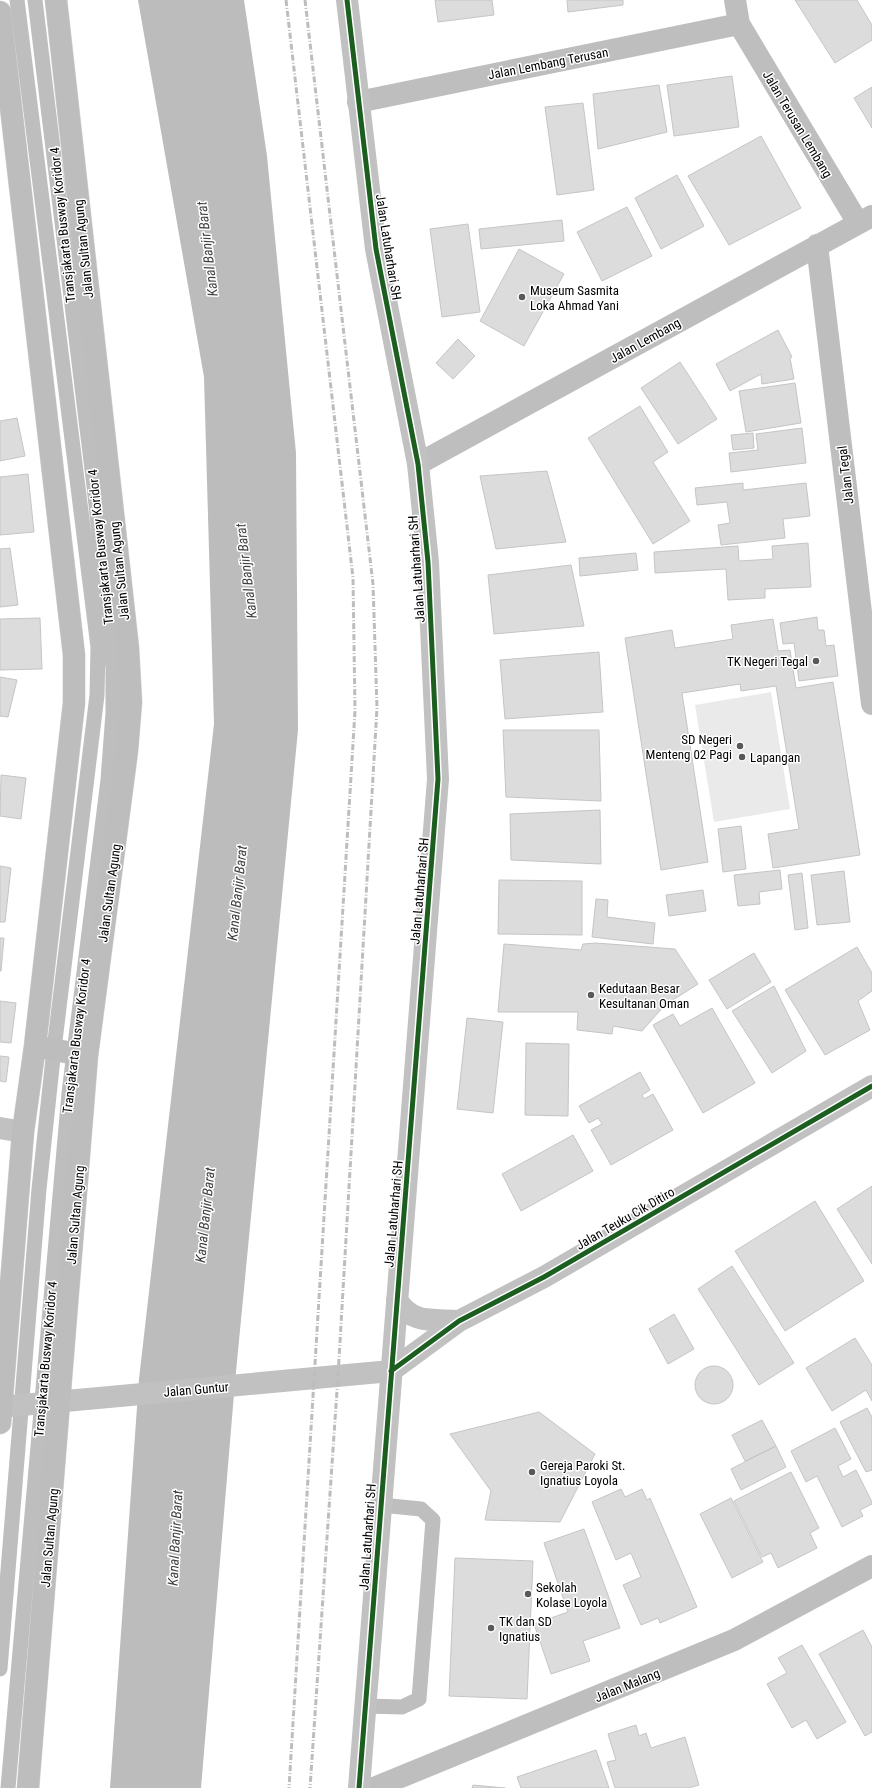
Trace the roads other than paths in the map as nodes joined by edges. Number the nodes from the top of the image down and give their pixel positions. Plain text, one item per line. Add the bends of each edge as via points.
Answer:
1 (17, 0) edge
2 (36, 0) edge
3 (56, 0) edge
4 (347, 0) edge
5 (735, 0) edge
6 (0, 12) edge
7 (739, 24) junction
8 (358, 102) junction
9 (865, 220) edge
10 (817, 246) junction
11 (418, 464) junction
12 (872, 704) edge
13 (63, 1051) junction
14 (872, 1086) edge
15 (0, 1128) edge
16 (23, 1132) junction
17 (397, 1300) junction
18 (459, 1321) junction
19 (391, 1371) junction
20 (21, 1408) edge
21 (381, 1505) junction
22 (872, 1566) edge
23 (0, 1669) edge
24 (366, 1706) junction
25 (8, 1788) edge
26 (28, 1788) edge
27 (359, 1788) edge
28 (374, 1788) edge

1 - 13 lane, Transjakarta Busway Koridor 4 via 98,647 97,695
2 - 13 lane, Transjakarta Busway Koridor 4 via 113,668 113,713 108,780
3 - 13 main road, Jalan Sultan Agung via 128,648 130,702 127,751
4 - 8 street, Jalan Latuharhari SH
5 - 7 street
6 - 13 main road, Jalan Sultan Agung via 74,655
7 - 8 street, Jalan Lembang Terusan
7 - 9 street, Jalan Terusan Lembang
8 - 11 street, Jalan Latuharhari SH via 376,249
9 - 10 street, Jalan Lembang
10 - 11 street, Jalan Lembang
10 - 12 street, Jalan Tegal
11 - 17 street, Jalan Latuharhari SH via 428,562 438,779
13 - 16 main road, Jalan Sultan Agung
13 - 20 main road, Jalan Sultan Agung
13 - 20 lane, Transjakarta Busway Koridor 4 via 39,1188
14 - 18 street, Jalan Teuku Cik Ditiro via 544,1277
15 - 16 street
16 - 20 main road, Jalan Sultan Agung
17 - 18 street via 402,1309 415,1317
17 - 19 street, Jalan Latuharhari SH
18 - 19 street, Jalan Teuku Cik Ditiro
19 - 20 street, Jalan Guntur via 104,1397
19 - 21 street, Jalan Latuharhari SH
20 - 23 lane, Transjakarta Busway Koridor 4
20 - 25 lane, Transjakarta Busway Koridor 4
20 - 26 main road, Jalan Sultan Agung
21 - 24 street, Jalan Latuharhari SH
21 - 24 lane via 421,1509 433,1520 419,1699 402,1707
22 - 28 street, Jalan Malang via 734,1640
24 - 27 street, Jalan Latuharhari SH

